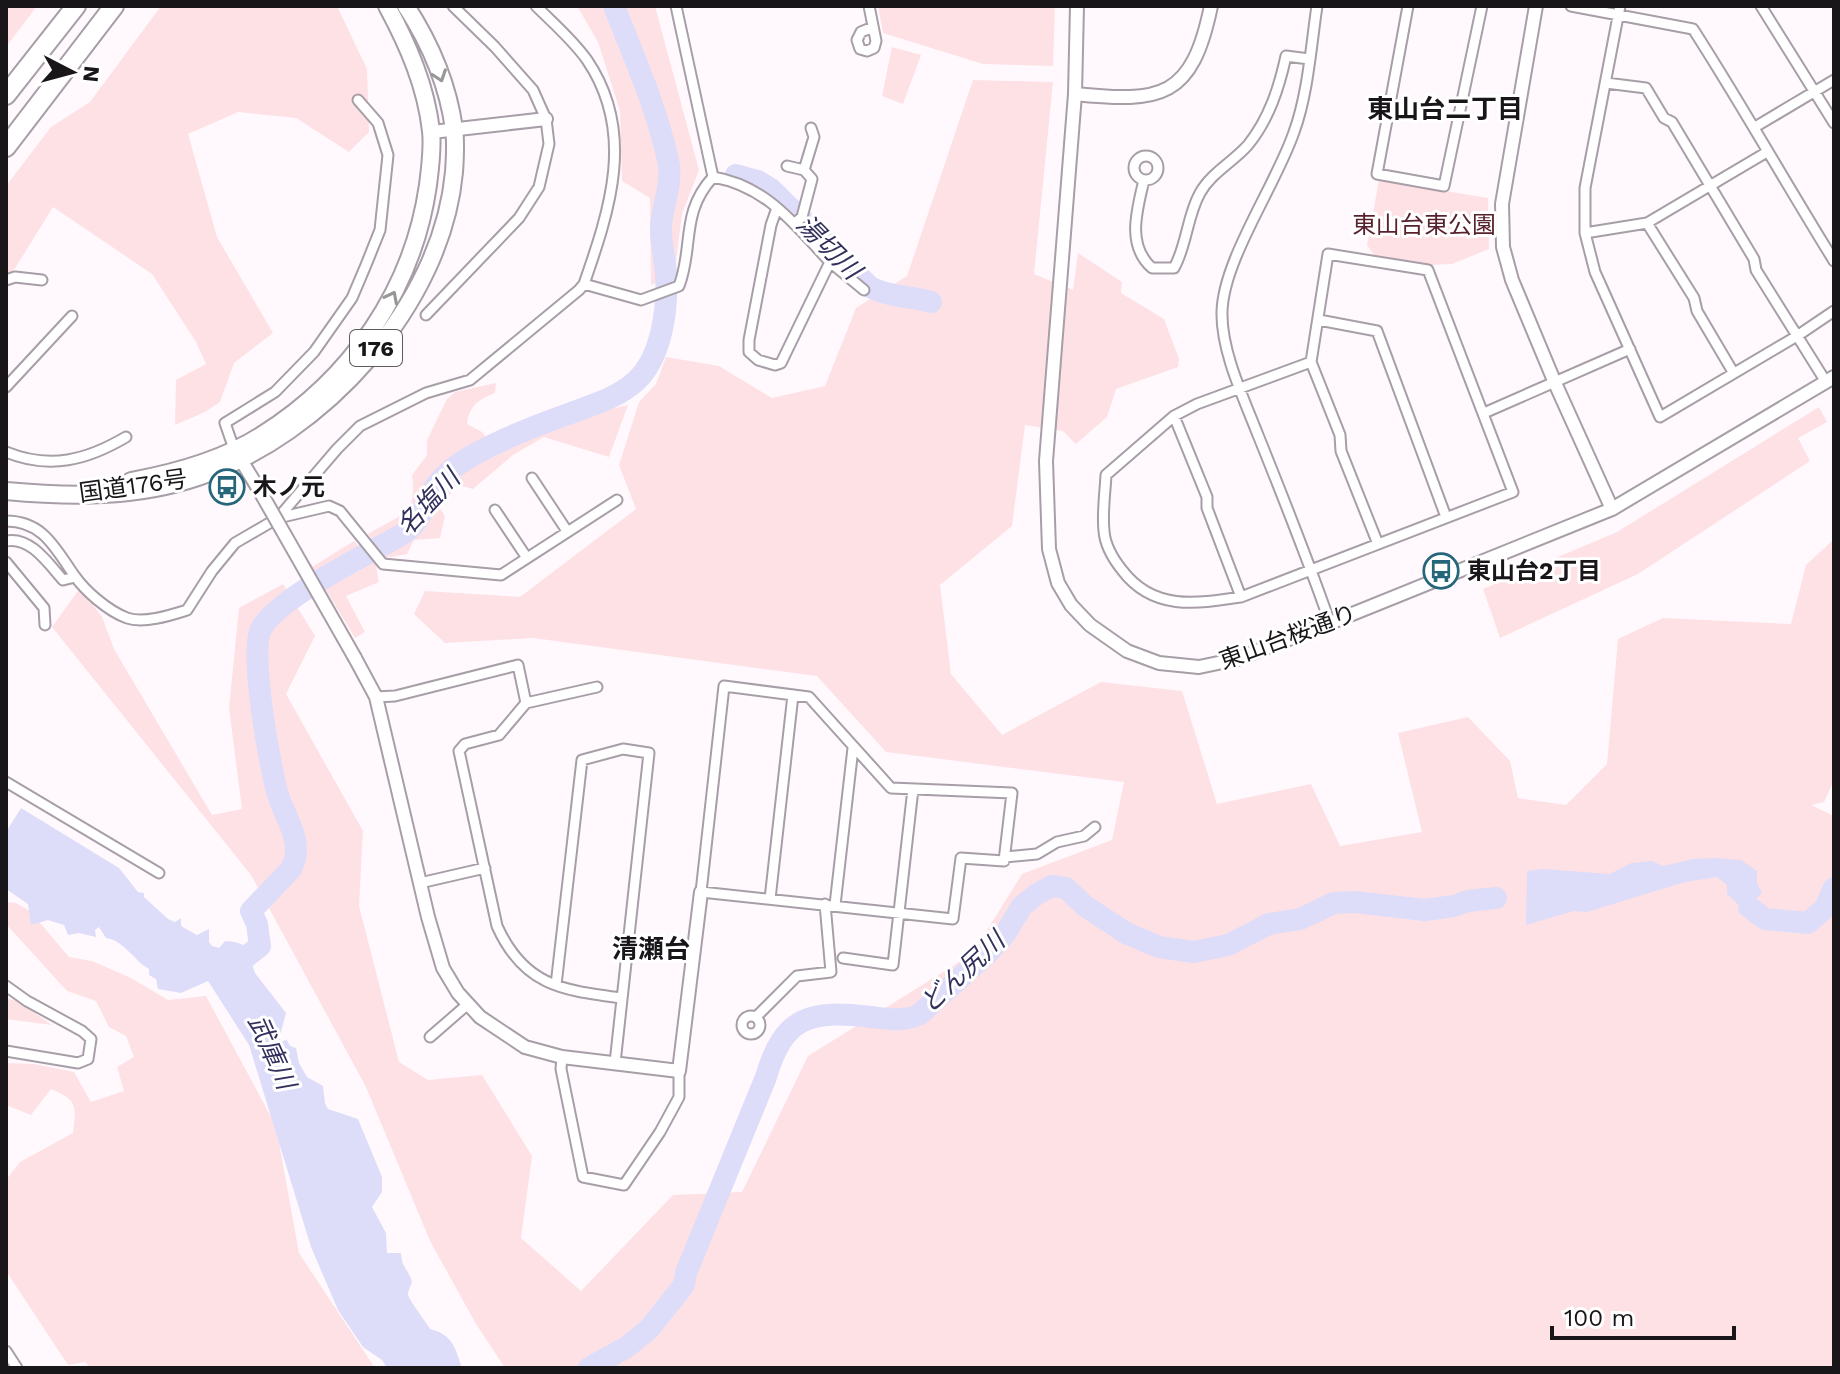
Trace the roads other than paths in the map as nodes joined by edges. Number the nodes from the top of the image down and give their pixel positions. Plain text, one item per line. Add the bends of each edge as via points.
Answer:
1 (76, 6) edge
2 (114, 6) edge
3 (387, 6) edge
4 (406, 6) edge
5 (453, 6) edge
6 (536, 6) edge
7 (676, 6) edge
8 (869, 6) edge
9 (1077, 6) edge
10 (1211, 6) edge
11 (1317, 6) edge
12 (1408, 6) edge
13 (1482, 6) edge
14 (1536, 6) edge
15 (1571, 6) edge
16 (1761, 6) edge
17 (1619, 11) edge
18 (873, 27) dead end
19 (1309, 59) junction
20 (1834, 80) edge
21 (1606, 83) junction
22 (1815, 92) junction
23 (1075, 94) junction
24 (6, 95) edge
25 (358, 100) dead end
26 (546, 119) junction
27 (1834, 123) edge
28 (1755, 127) junction
29 (811, 128) dead end
30 (455, 130) junction
31 (432, 132) junction
32 (6, 147) edge
33 (1767, 152) junction
34 (787, 166) dead end
35 (804, 170) junction
36 (713, 177) junction
37 (1144, 180) dead end
38 (1709, 186) junction
39 (777, 208) junction
40 (1647, 223) junction
41 (794, 224) junction
42 (1585, 233) junction
43 (1834, 261) edge
44 (830, 262) junction
45 (6, 280) edge
46 (42, 280) dead end
47 (584, 284) junction
48 (864, 290) dead end
49 (1834, 311) edge
50 (426, 315) dead end
51 (72, 316) dead end
52 (1319, 320) junction
53 (1797, 336) junction
54 (1630, 349) junction
55 (1311, 362) junction
56 (1733, 372) junction
57 (1830, 380) edge
58 (1555, 383) junction
59 (6, 387) edge
60 (1240, 387) junction
61 (1484, 413) junction
62 (1174, 416) junction
63 (126, 437) dead end
64 (6, 452) edge
65 (237, 454) junction
66 (532, 478) dead end
67 (6, 491) edge
68 (617, 500) dead end
69 (1612, 509) junction
70 (495, 510) dead end
71 (1446, 517) junction
72 (278, 518) junction
73 (6, 521) edge
74 (567, 531) junction
75 (6, 541) edge
76 (1378, 544) junction
77 (527, 558) junction
78 (6, 562) edge
79 (1312, 571) junction
80 (75, 577) junction
81 (1241, 597) junction
82 (1330, 623) junction
83 (45, 625) dead end
84 (597, 687) dead end
85 (793, 695) junction
86 (376, 697) junction
87 (526, 703) junction
88 (853, 748) junction
89 (6, 782) edge
90 (913, 789) junction
91 (1095, 827) dead end
92 (1005, 857) junction
93 (485, 868) junction
94 (159, 873) dead end
95 (420, 883) junction
96 (701, 892) junction
97 (770, 899) junction
98 (830, 905) junction
99 (898, 912) junction
100 (843, 958) dead end
101 (556, 985) junction
102 (7, 987) edge
103 (621, 998) junction
104 (468, 1004) junction
105 (756, 1017) dead end
106 (430, 1037) dead end
107 (6, 1051) edge
108 (562, 1057) junction
109 (615, 1063) junction
110 (679, 1071) junction
111 (6, 1351) edge
112 (17, 1368) edge

1 - 24 highway
2 - 32 highway
3 - 31 highway, 国道176号 / 176 via 419,74
4 -> 30 highway, 国道176号 / 176 via 442,78
5 - 26 street via 533,90
6 - 47 street via 586,58 614,118 615,157 606,220
7 - 36 street
8 - 18 street
9 - 23 street, 東山台桜通り
10 - 23 street via 1204,42 1174,86 1145,97
11 - 19 street
12 - 13 street via 1377,174 1444,186
14 - 58 street via 1502,204 1503,247
15 - 17 street
16 - 22 street
17 - 21 street
17 - 28 street via 1693,29
19 - 37 street via 1286,56 1280,87 1266,116 1247,146 1200,192 1174,268 1152,268 1135,240
19 - 60 street via 1296,129 1225,287 1224,336
20 - 22 street
21 - 38 street via 1646,88
21 - 42 street via 1585,188
22 - 27 street
22 - 28 street
23 - 82 street, 東山台桜通り via 1046,461 1049,549 1058,583 1090,625 1127,651 1159,663 1199,667 1237,659
25 - 65 street via 378,123 388,155 380,230 352,298 314,352 275,392 225,423
26 - 30 street
26 - 50 street via 549,144 539,187 519,218
28 - 33 street
29 - 35 street via 814,137
30 - 31 street
30 - 65 highway, 国道176号 / 176 via 452,195 418,289 384,339 331,397 294,426
65 -> 31 highway, 国道176号 / 176 via 332,381 387,308 419,233
33 - 38 street
33 - 43 street
34 - 35 street
35 - 41 street via 812,179 802,217
36 - 39 street via 764,195
36 - 47 street via 689,221 679,286 641,300
38 - 40 street
38 - 53 street
39 - 41 street
39 - 44 street via 749,340 749,352 758,360 781,363
40 - 42 street
40 - 56 street
41 - 44 street
42 - 54 street via 1595,272
44 - 48 street
45 - 46 street
47 - 72 street via 470,380 426,393 360,426
49 - 53 street
51 - 59 street
52 - 55 street
52 - 61 street via 1328,254 1428,270
52 - 71 street via 1377,331
53 - 56 street
53 - 57 street
54 - 56 street via 1660,417
54 - 58 street
55 - 60 street
55 - 76 street
57 - 69 street, 東山台桜通り
58 - 61 street
58 - 69 street
60 - 62 street
60 - 79 street
61 - 71 street via 1513,492
62 - 81 street
62 - 81 street via 1106,475 1104,535 1114,561 1150,595 1197,604
63 - 64 street via 99,453 62,462
65 - 67 highway, 国道176号 / 176 via 149,478 50,495
65 - 86 street, bridge
66 - 74 street
68 - 74 street
69 - 82 street, 東山台桜通り
70 - 77 street
71 - 76 street
72 - 77 street via 329,506 340,511 383,564 501,575
72 - 80 street via 235,543 187,610 178,613 128,618
73 - 80 street via 39,530 55,544
74 - 77 street
75 - 80 street via 19,540 34,548 63,580
76 - 79 street
78 - 83 street via 44,608
79 - 81 street
79 - 82 street
84 - 87 street
85 - 88 street via 809,697
85 - 96 street via 724,686
85 - 97 street
86 - 87 street via 518,665
86 - 95 street
87 - 93 street via 499,735 465,744 459,751
88 - 90 street via 891,788
88 - 98 street
89 - 94 street
90 - 92 street via 1012,793
90 - 99 street
91 - 92 street via 1037,854
92 - 99 street via 961,858 953,919
93 - 95 street
93 - 101 street via 497,926 509,952 534,975
95 - 104 street via 443,968
96 - 97 street
96 - 110 street
97 - 98 street
98 - 99 street
98 - 105 street via 831,972 797,976
99 - 100 street via 893,965
101 - 103 street
101 - 103 street via 582,760 623,749 649,753
102 - 107 street via 91,1039 88,1059 78,1063
103 - 109 street
104 - 106 street
104 - 108 street via 525,1047
108 - 109 street
108 - 110 street via 583,1177 624,1185 679,1097
109 - 110 street
111 - 112 street

